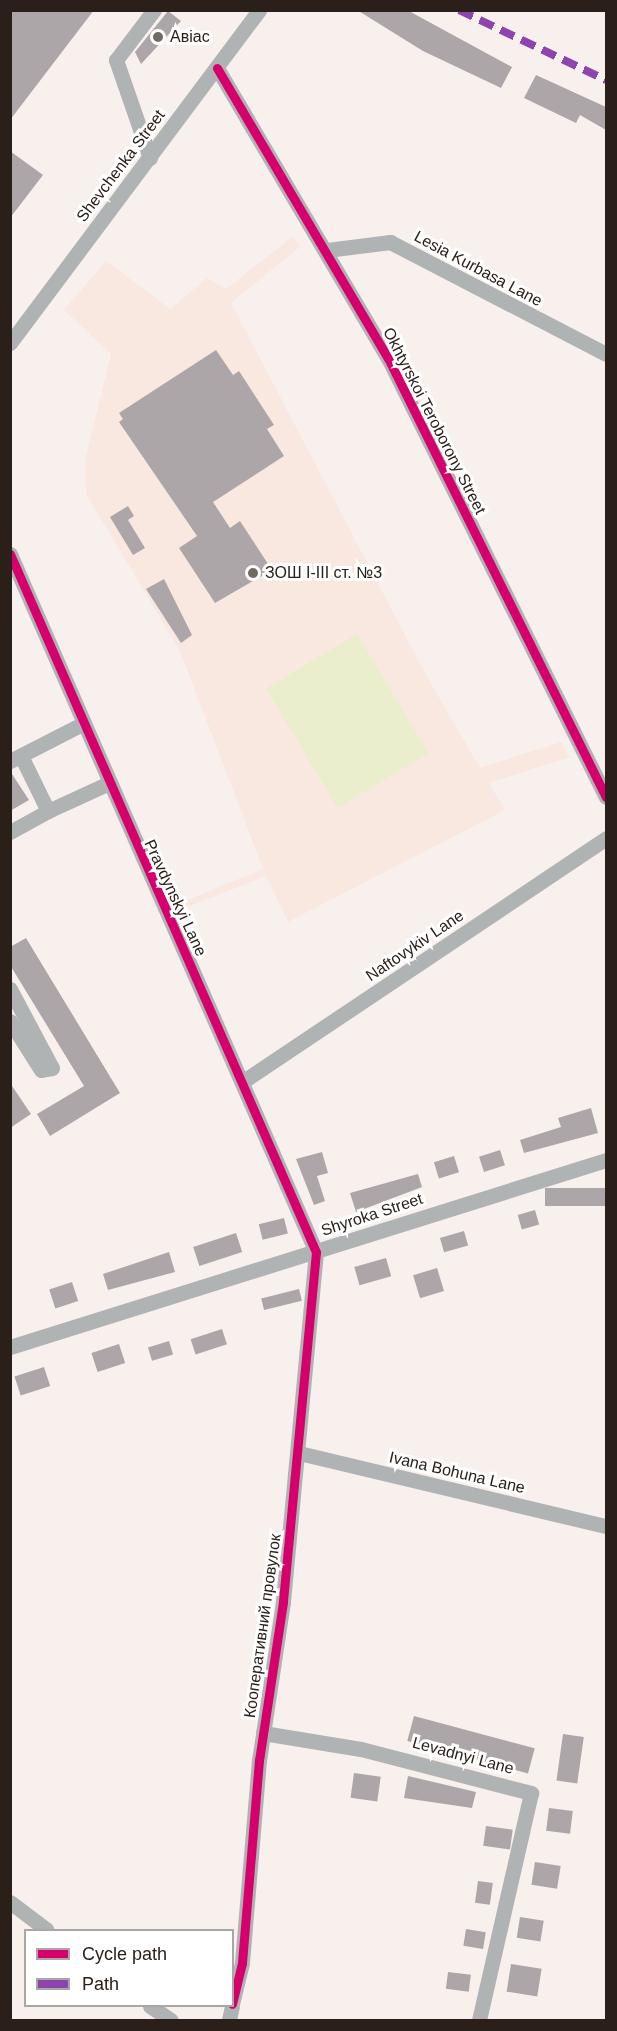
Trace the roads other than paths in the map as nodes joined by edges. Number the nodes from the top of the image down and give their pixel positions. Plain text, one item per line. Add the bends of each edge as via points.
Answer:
1 (154, 10) edge
2 (259, 10) edge
3 (217, 68) junction
4 (150, 158) junction
5 (327, 250) junction
6 (10, 343) edge
7 (606, 354) edge
8 (10, 554) edge
9 (84, 723) junction
10 (16, 758) edge
11 (107, 784) junction
12 (606, 797) edge
13 (48, 811) junction
14 (10, 832) edge
15 (606, 838) edge
16 (10, 989) edge
17 (10, 1021) edge
18 (242, 1082) junction
19 (606, 1160) edge
20 (316, 1252) junction
21 (10, 1347) edge
22 (299, 1453) junction
23 (606, 1526) edge
24 (263, 1733) junction
25 (10, 1902) edge
26 (46, 1929) edge
27 (234, 1997) edge
28 (152, 2007) edge
29 (171, 2020) edge
30 (479, 2020) edge

1 - 4 street via 116,60
2 - 3 street, Shevchenka Street
3 - 4 street, Shevchenka Street
3 - 5 street, Okhtyrskoi Teroborony Street
4 - 6 street, Shevchenka Street
5 - 7 street, Lesia Kurbasa Lane via 390,242
5 - 12 street, Okhtyrskoi Teroborony Street via 388,358
8 - 9 street, Pravdynskyi Lane
9 - 10 street
9 - 11 street, Pravdynskyi Lane
10 - 13 street
11 - 13 street
11 - 18 street, Pravdynskyi Lane
13 - 14 street
15 - 18 street, Naftovykiv Lane
16 - 17 street via 52,1068 41,1070
18 - 20 street, Pravdynskyi Lane
19 - 20 street, Shyroka Street
20 - 21 street, Shyroka Street
20 - 22 street, Кооперативний провулок
22 - 23 street, Ivana Bohuna Lane
22 - 24 street, Кооперативний провулок
24 - 27 street, Кооперативний провулок via 242,1963
24 - 30 street, Levadnyi Lane via 361,1749 531,1793
25 - 26 street
28 - 29 street

